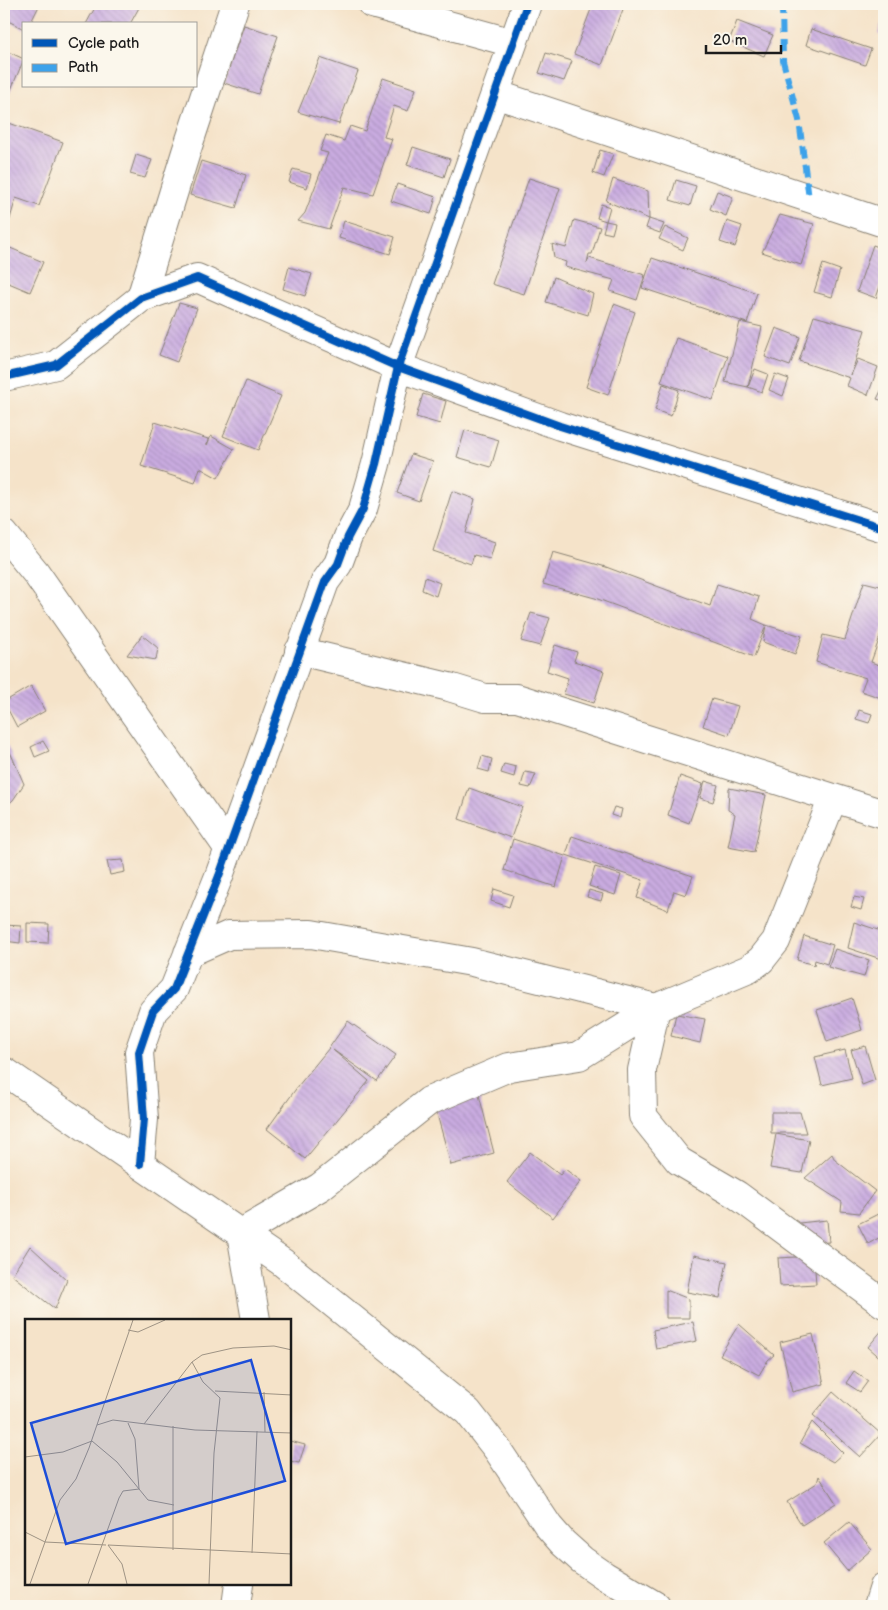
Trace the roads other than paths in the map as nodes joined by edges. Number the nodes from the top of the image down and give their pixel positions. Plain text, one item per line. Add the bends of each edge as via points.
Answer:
1 (235, 4) edge
2 (372, 4) edge
3 (527, 4) edge
4 (513, 43) junction
5 (495, 94) junction
6 (884, 223) edge
7 (141, 298) junction
8 (398, 367) junction
9 (4, 376) edge
10 (884, 528) edge
11 (4, 534) edge
12 (299, 651) junction
13 (834, 798) junction
14 (884, 814) edge
15 (228, 848) junction
16 (188, 953) junction
17 (656, 1008) junction
18 (4, 1071) edge
19 (140, 1164) junction
20 (241, 1233) junction
21 (884, 1304) edge
22 (256, 1319) edge
23 (240, 1585) edge
24 (884, 1586) edge
25 (236, 1606) edge
26 (656, 1606) edge
27 (878, 1606) edge

1 - 7 street
2 - 4 street
3 - 4 street
4 - 5 street
5 - 6 street
5 - 8 street
7 - 8 street via 197,278
7 - 9 street via 56,364
8 - 10 street via 560,426
8 - 12 street via 363,509 338,564 325,582
11 - 15 street via 36,573
12 - 13 street via 485,698 517,698
12 - 15 street
13 - 14 street
13 - 17 street via 769,951 749,969
15 - 16 street
16 - 17 street via 229,935 311,934 472,962
16 - 19 street via 174,989 153,1011 139,1052 144,1119
17 - 20 street via 579,1056 509,1068 428,1100 320,1187
17 - 21 street via 642,1070 643,1116 680,1161 737,1196
18 - 19 street
19 - 20 street
20 - 22 street
20 - 26 street via 282,1262 468,1412 563,1543 605,1576
23 - 25 street
24 - 27 street

